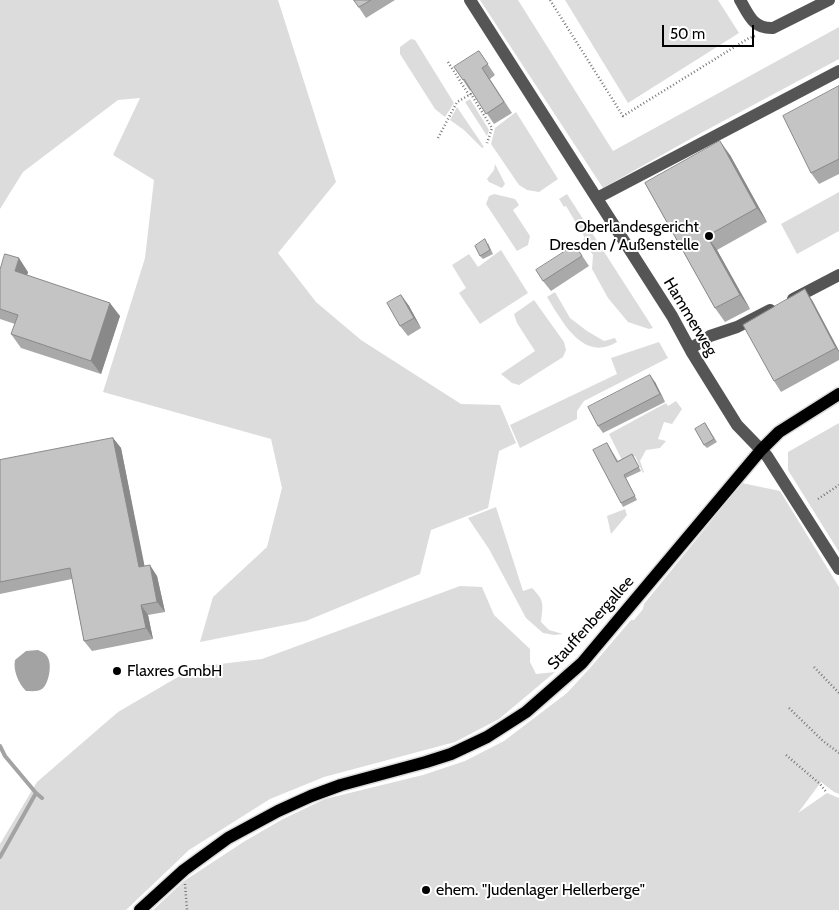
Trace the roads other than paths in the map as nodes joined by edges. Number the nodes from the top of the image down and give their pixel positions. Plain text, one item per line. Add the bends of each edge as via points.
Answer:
1 (470, 0) edge
2 (740, 0) edge
3 (829, 0) edge
4 (839, 72) edge
5 (597, 198) junction
6 (839, 274) edge
7 (690, 349) junction
8 (839, 394) edge
9 (761, 450) junction
10 (839, 569) edge
11 (140, 910) edge

1 - 5 street, Hammerweg
2 - 3 street via 754,23 763,29 773,28
4 - 5 street
5 - 7 street, Hammerweg
6 - 7 street via 736,327 710,336
7 - 9 street, Hammerweg via 737,425
8 - 9 main road, Stauffenbergallee via 779,432
9 - 10 street, Hammerweg
9 - 11 main road, Stauffenbergallee via 582,663 526,712 487,737 451,754 341,785 278,811 228,838 184,870

